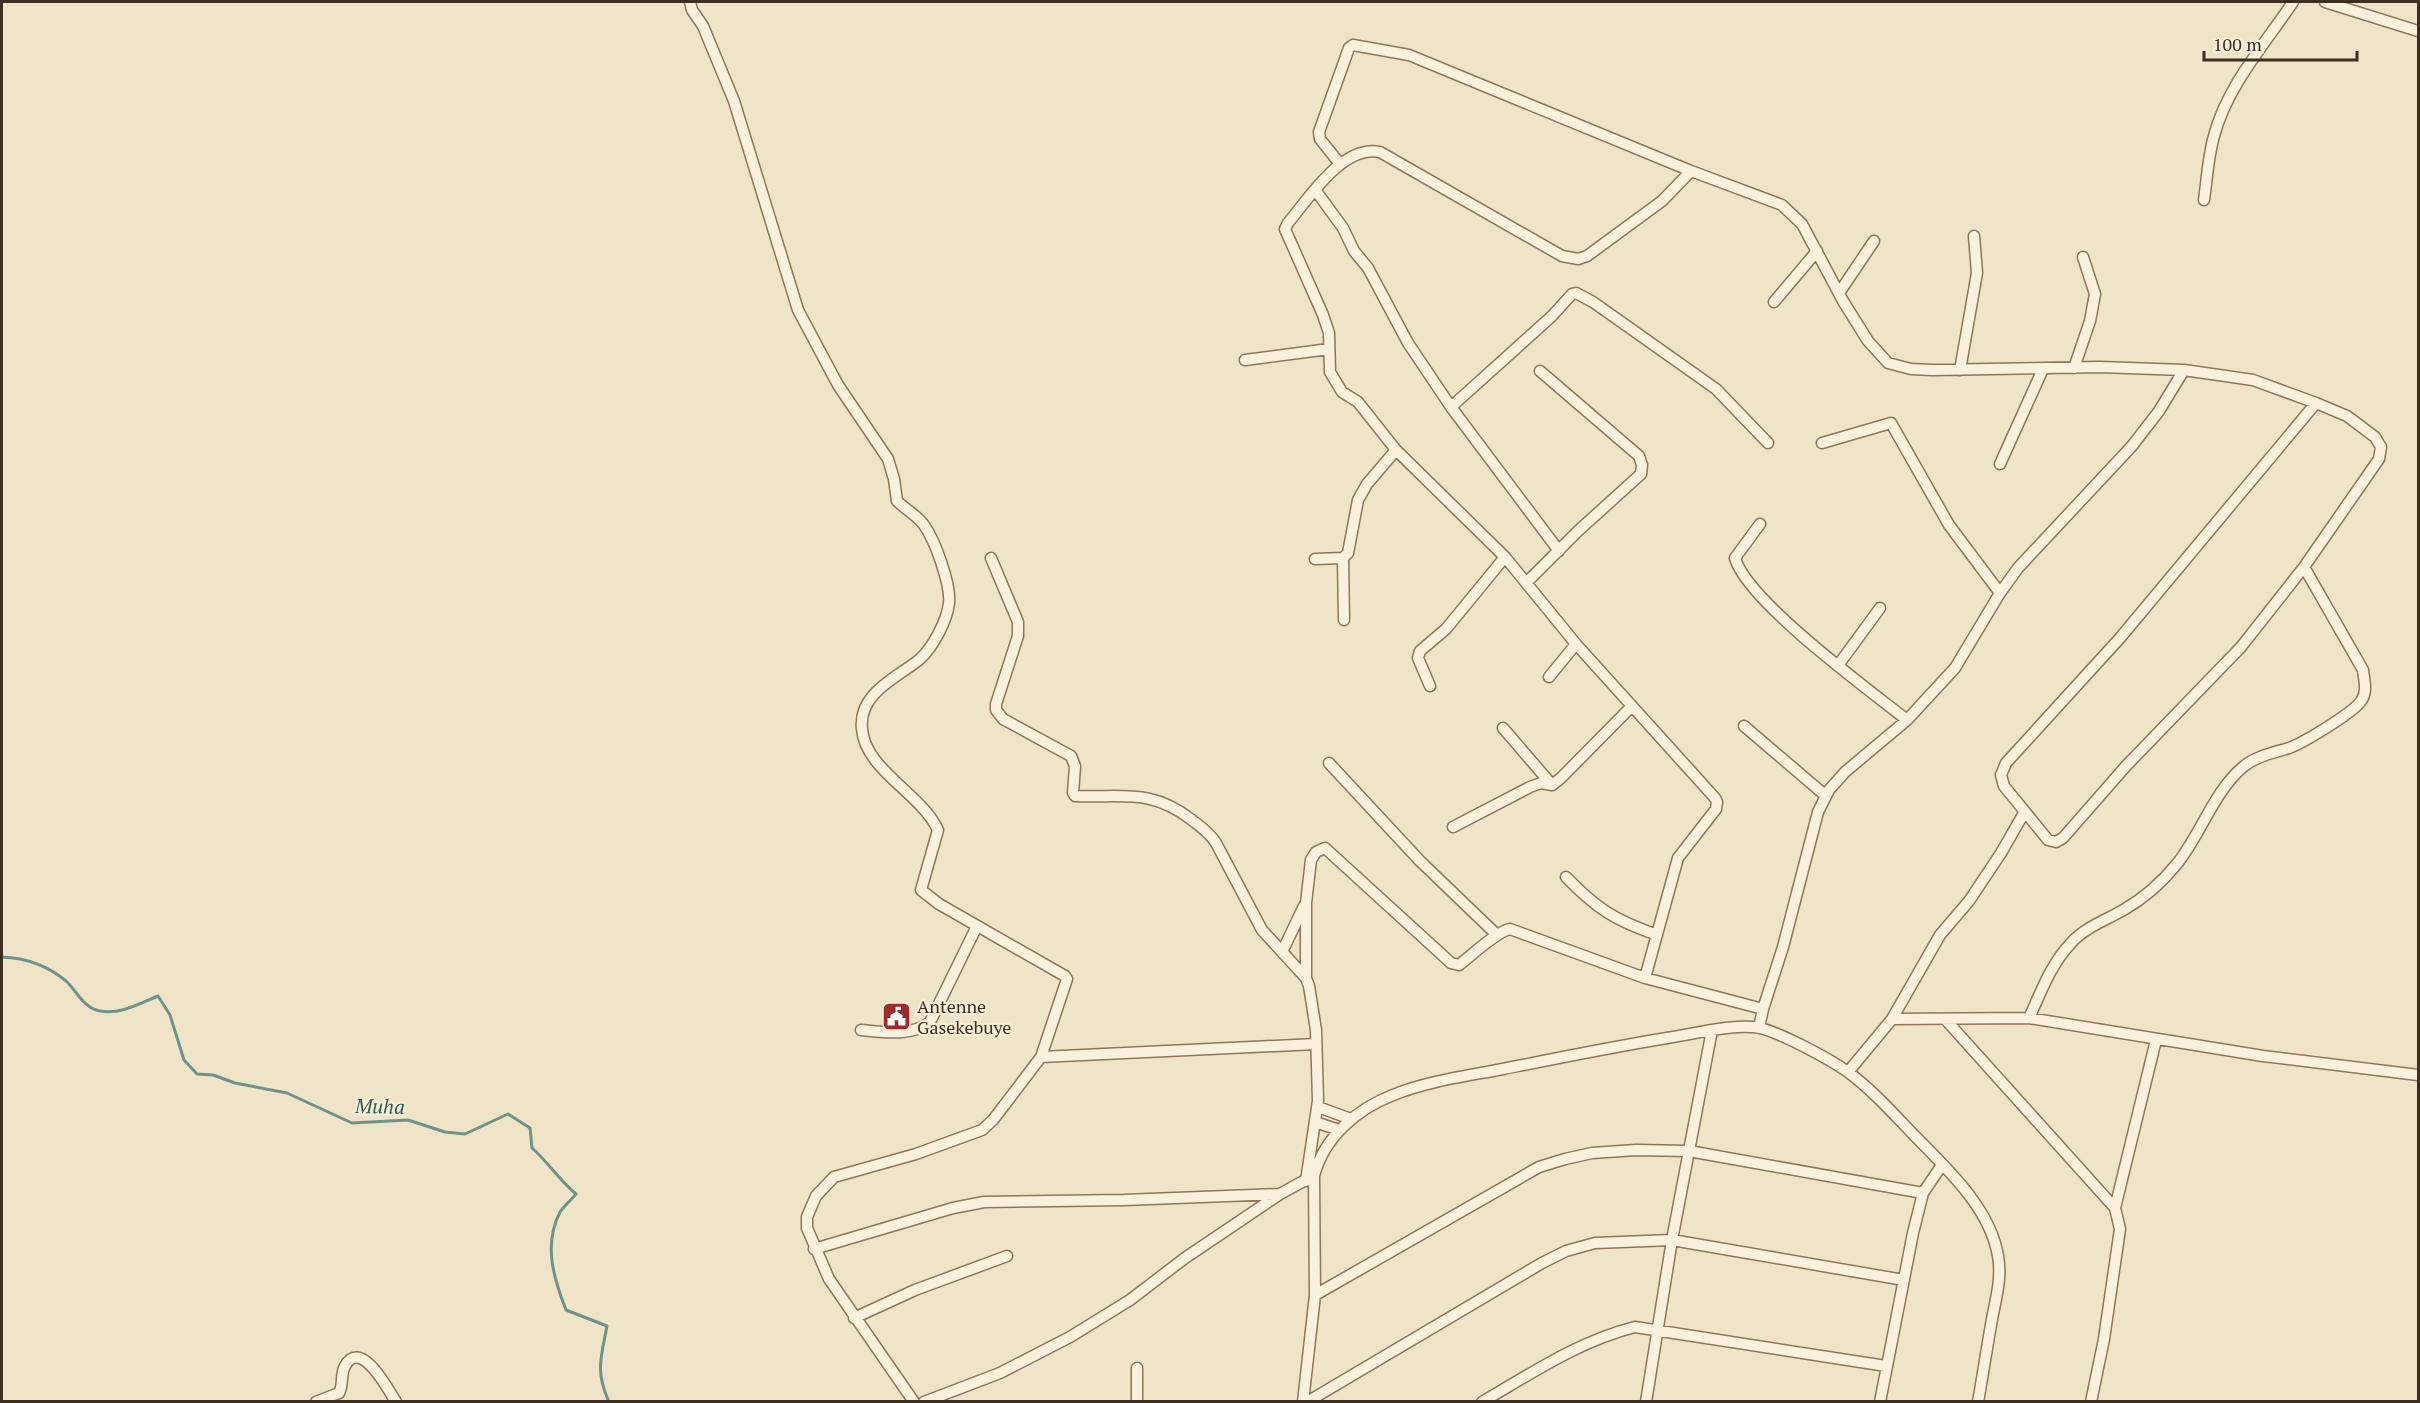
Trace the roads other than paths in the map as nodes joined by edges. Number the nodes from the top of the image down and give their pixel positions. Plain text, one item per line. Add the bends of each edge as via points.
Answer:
1 (690, 2) edge
2 (2293, 2) edge
3 (2325, 2) edge
4 (2418, 31) edge
5 (1340, 164) junction
6 (1691, 171) junction
7 (1316, 191) junction
8 (2204, 200) dead end
9 (1974, 236) dead end
10 (1874, 241) dead end
11 (1817, 251) junction
12 (2082, 257) dead end
13 (1839, 293) junction
14 (1774, 302) dead end
15 (1329, 349) junction
16 (1245, 360) dead end
17 (2074, 368) junction
18 (2043, 369) junction
19 (1540, 370) dead end
20 (1960, 370) junction
21 (2184, 370) junction
22 (2316, 403) junction
23 (1451, 406) junction
24 (1768, 443) dead end
25 (1822, 443) dead end
26 (1396, 450) junction
27 (2000, 464) dead end
28 (1761, 524) dead end
29 (1559, 551) junction
30 (1505, 557) junction
31 (991, 558) dead end
32 (1343, 558) junction
33 (1316, 559) dead end
34 (2304, 567) junction
35 (1526, 583) junction
36 (2000, 593) junction
37 (1880, 608) dead end
38 (1344, 620) dead end
39 (1576, 644) junction
40 (1839, 664) junction
41 (1549, 677) dead end
42 (1430, 686) dead end
43 (1632, 706) junction
44 (1907, 720) junction
45 (1744, 726) dead end
46 (1503, 728) dead end
47 (1329, 763) dead end
48 (1552, 785) junction
49 (1826, 796) junction
50 (2024, 813) junction
51 (1453, 827) dead end
52 (1566, 877) dead end
53 (1306, 903) junction
54 (976, 926) junction
55 (1496, 934) junction
56 (1657, 936) junction
57 (1282, 952) junction
58 (1306, 978) junction
59 (1645, 978) junction
60 (1763, 1009) junction
61 (2029, 1018) junction
62 (1892, 1019) junction
63 (1945, 1019) junction
64 (1759, 1028) junction
65 (861, 1030) dead end
66 (1712, 1030) junction
67 (2156, 1040) junction
68 (1316, 1044) junction
69 (1041, 1057) junction
70 (1848, 1072) junction
71 (2418, 1075) edge
72 (1318, 1107) junction
73 (1351, 1119) junction
74 (1315, 1122) junction
75 (1339, 1130) junction
76 (1689, 1151) junction
77 (1942, 1165) junction
78 (1310, 1178) junction
79 (1923, 1193) junction
80 (1280, 1194) junction
81 (2115, 1208) junction
82 (1672, 1240) junction
83 (814, 1249) junction
84 (1007, 1256) dead end
85 (1904, 1280) junction
86 (1316, 1295) junction
87 (854, 1318) junction
88 (1657, 1329) junction
89 (1886, 1366) junction
90 (1137, 1368) dead end
91 (316, 1401) edge
92 (396, 1401) edge
93 (914, 1401) edge
94 (924, 1401) edge
95 (1137, 1401) edge
96 (1305, 1401) edge
97 (1482, 1401) edge
98 (1646, 1401) edge
99 (1880, 1401) edge
100 (1978, 1401) edge
101 (2091, 1401) edge

1 - 54 street via 734,101 798,310 838,385 888,459 897,501 924,525 938,554 948,589 945,616 920,659 890,679 867,704 861,728 872,756 927,813 938,830 921,890
2 - 8 street via 2226,103 2214,135
3 - 4 street
5 - 6 street via 1364,151 1380,152 1562,256 1578,259 1662,201
5 - 6 street via 1318,132 1353,45 1409,55
5 - 7 street
6 - 11 street via 1782,205 1802,224
7 - 15 street via 1285,230 1323,315
7 - 23 street via 1343,228 1408,343
9 - 20 street via 1977,273
10 - 13 street
11 - 13 street
11 - 14 street
12 - 17 street via 2095,294
13 - 20 street via 1868,341 1888,363 1911,369
15 - 16 street
15 - 26 street via 1330,372 1342,392 1358,402
17 - 18 street
17 - 21 street
18 - 20 street
18 - 27 street
19 - 29 street via 1639,456 1642,465 1641,474
21 - 22 street via 2253,380
21 - 36 street via 2132,446 2018,568
22 - 34 street via 2348,416 2375,437 2381,447 2379,459
22 - 50 street via 2121,638 2006,763 2001,775 2004,786
23 - 24 street via 1576,293 1716,389
23 - 29 street
25 - 36 street via 1892,423 1949,525
26 - 30 street
26 - 32 street via 1358,500 1348,553
28 - 40 street via 1735,558 1738,568 1775,612
29 - 35 street
30 - 35 street
30 - 42 street via 1446,629 1420,651 1418,658
31 - 57 street via 1018,622 1018,636 996,704 999,715 1071,756 1075,796 1151,798 1176,808 1206,832 1216,843 1262,930
32 - 33 street
32 - 38 street
34 - 50 street via 2241,646 2063,838 2056,842 2048,840
34 - 61 street via 2363,670 2366,688 2361,701 2322,731 2243,767 2228,783 2189,848 2154,888 2072,941 2048,976
35 - 39 street
36 - 44 street via 1955,668
37 - 40 street
39 - 41 street
39 - 43 street
40 - 44 street
43 - 48 street
43 - 56 street via 1717,802 1716,809 1678,858
44 - 49 street via 1845,772
45 - 49 street
46 - 48 street
47 - 55 street via 1420,861
48 - 51 street via 1530,787
49 - 60 street via 1818,812
50 - 62 street via 1969,901 1940,935
52 - 56 street via 1608,915
53 - 55 street via 1311,860 1325,848 1451,963 1459,965
53 - 57 street
53 - 58 street
54 - 65 street via 930,1022 915,1030
54 - 69 street via 1067,979
55 - 59 street via 1510,929
56 - 59 street
57 - 58 street
58 - 68 street
59 - 60 street
60 - 64 street
61 - 63 street
61 - 67 street
62 - 63 street
62 - 70 street
63 - 81 street
64 - 66 street
64 - 70 street via 1814,1051
66 - 73 street via 1437,1082 1392,1095
66 - 76 street
67 - 71 street
67 - 81 street
68 - 69 street
68 - 72 street
69 - 83 street via 982,1130 916,1154 847,1172 823,1186 807,1217
70 - 77 street
72 - 73 street
72 - 74 street
73 - 75 street
74 - 75 street
74 - 78 street
75 - 78 street
76 - 79 street
76 - 82 street
76 - 86 street via 1592,1153 1539,1167
77 - 79 street
77 - 100 street via 1990,1229 1998,1256 1999,1278
78 - 80 street
78 - 86 street
79 - 85 street
80 - 83 street via 984,1202
80 - 94 street via 1102,1319 1000,1373
81 - 101 street via 2120,1229
82 - 85 street
82 - 88 street
82 - 96 street via 1595,1243 1566,1251
83 - 87 street
84 - 87 street via 915,1290
85 - 89 street
86 - 96 street
87 - 93 street
88 - 89 street
88 - 97 street via 1635,1327 1608,1334
88 - 98 street
89 - 99 street
90 - 95 street
91 - 92 street via 339,1393 345,1365 358,1358 373,1366

